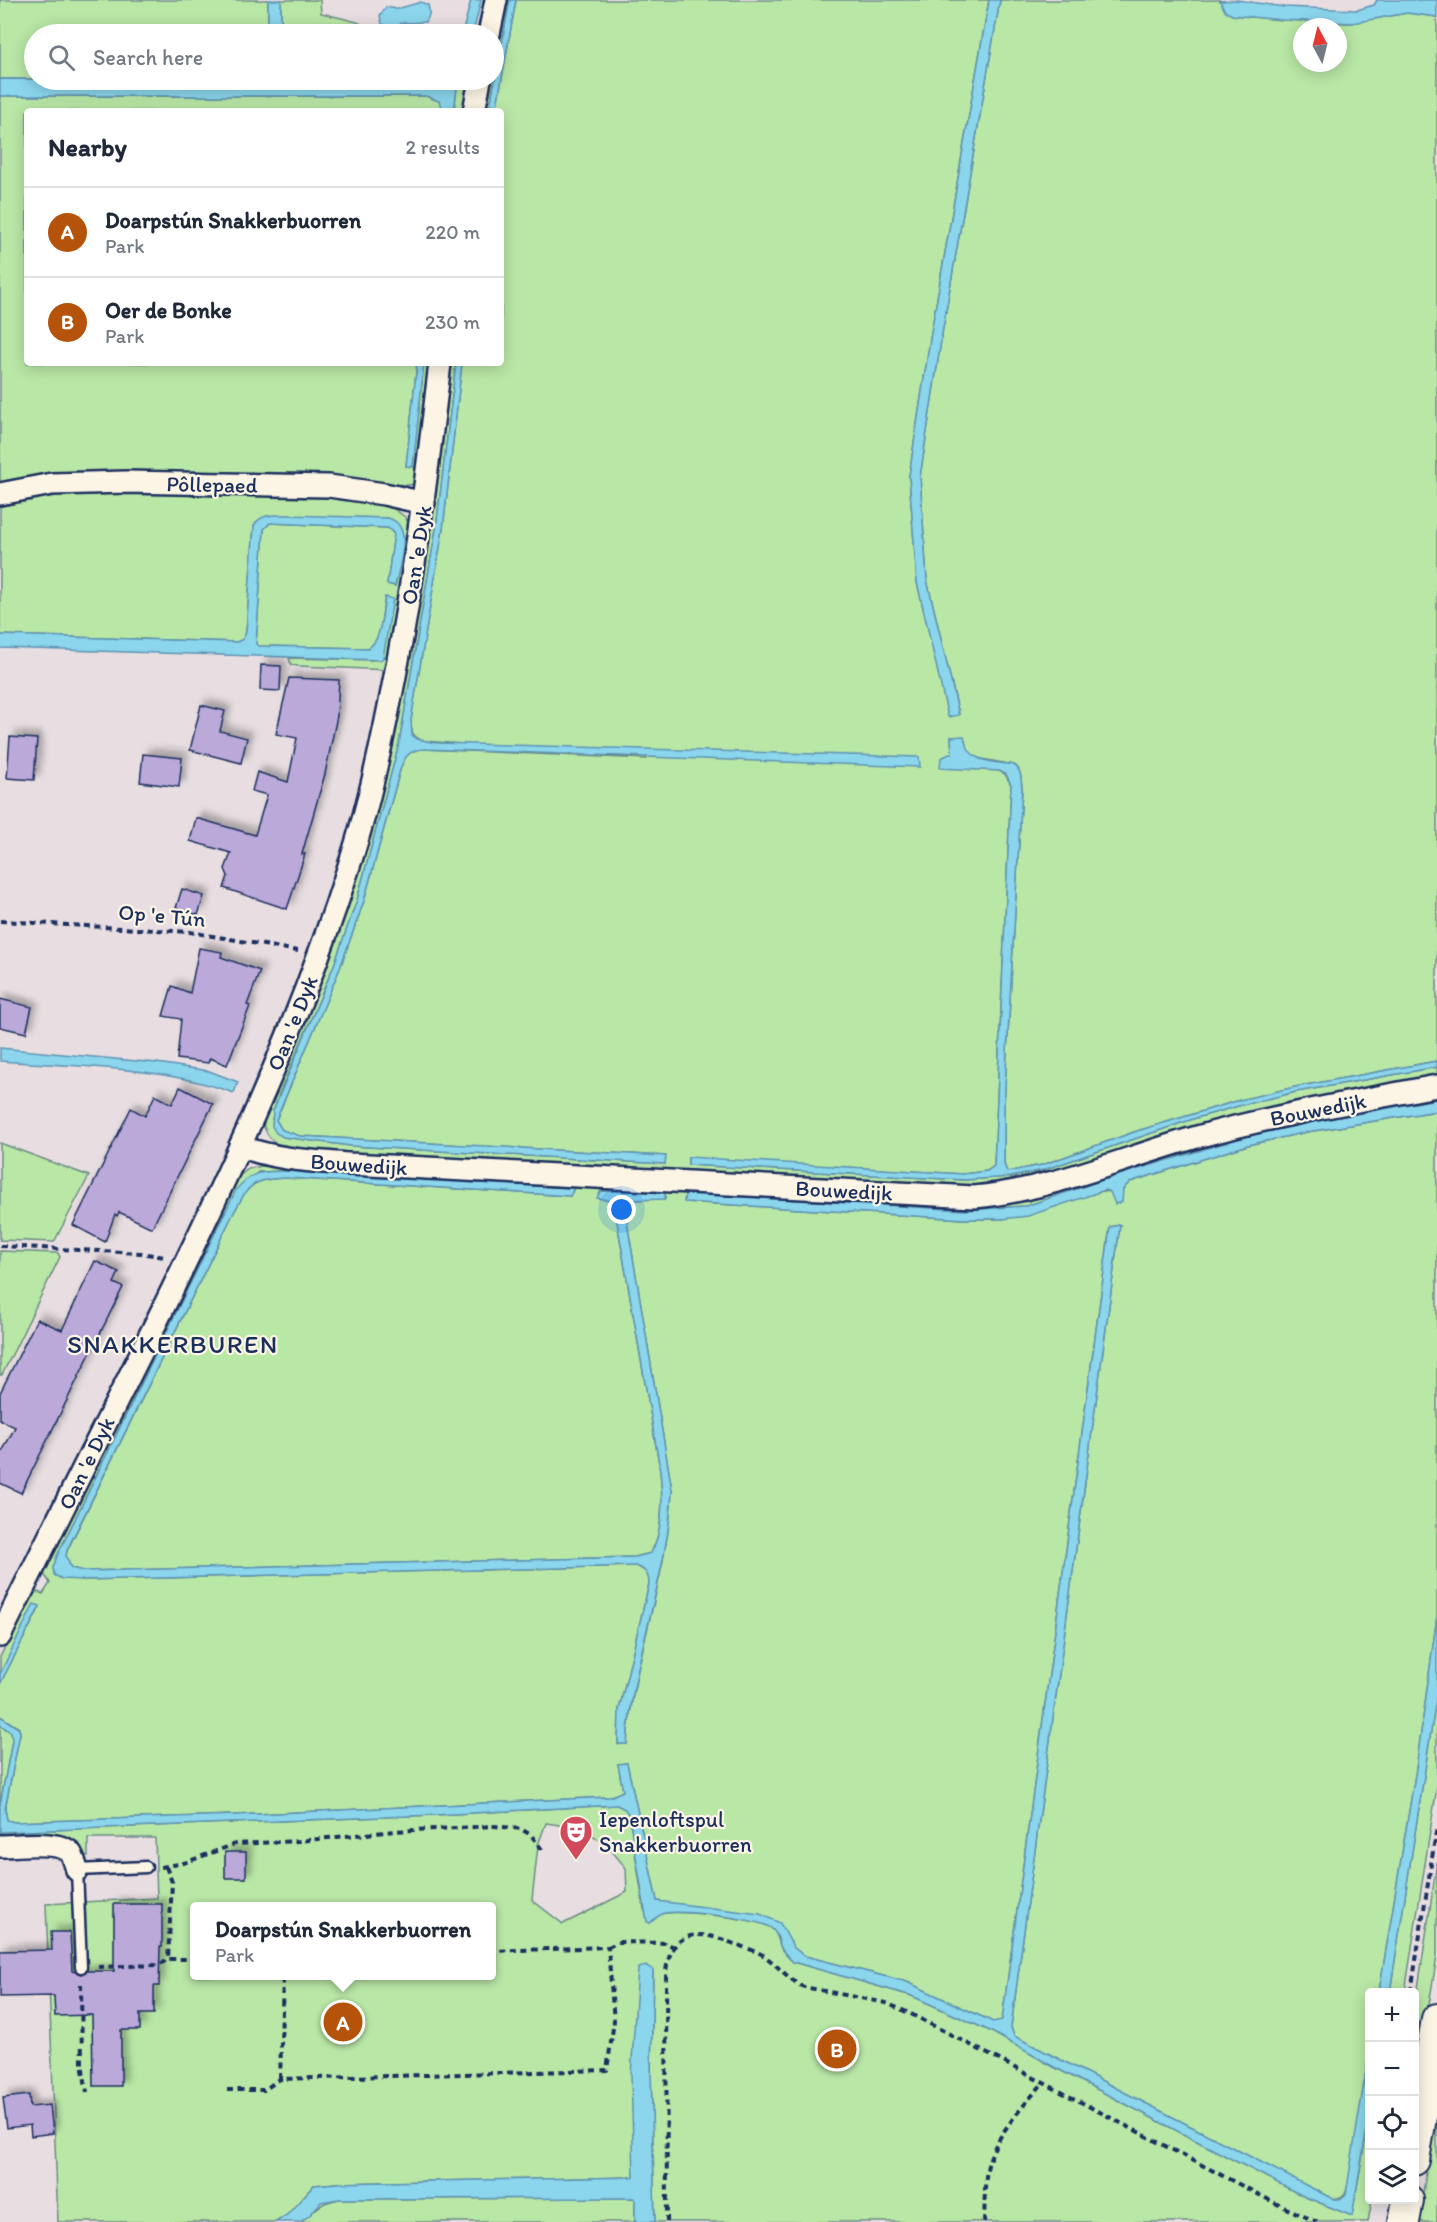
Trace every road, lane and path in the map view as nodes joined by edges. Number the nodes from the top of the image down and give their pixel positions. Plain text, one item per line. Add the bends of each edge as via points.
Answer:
1 (496, 0) edge
2 (491, 24) edge
3 (478, 90) edge
4 (475, 108) edge
5 (440, 366) edge
6 (0, 494) edge
7 (424, 503) junction
8 (0, 921) edge
9 (319, 955) junction
10 (1437, 1086) edge
11 (240, 1146) junction
12 (0, 1246) edge
13 (184, 1265) junction
14 (0, 1636) edge
15 (1437, 1826) edge
16 (0, 1846) edge
17 (544, 1852) dead end
18 (146, 1867) joint
19 (166, 1867) junction
20 (77, 1870) junction
21 (608, 1947) junction
22 (674, 1947) junction
23 (496, 1951) edge
24 (168, 1959) junction
25 (190, 1959) edge
26 (81, 1968) junction
27 (283, 1980) edge
28 (1412, 1988) edge
29 (1437, 2019) edge
30 (280, 2079) junction
31 (1043, 2083) junction
32 (227, 2090) dead end
33 (87, 2092) dead end
34 (1416, 2150) edge
35 (1407, 2204) edge
36 (667, 2222) edge
37 (984, 2222) edge
38 (1317, 2222) edge
39 (1404, 2222) edge

1 - 2 street
3 - 4 street
5 - 7 street, Oan 'e Dyk
6 - 7 street, Pôllepaed via 52,484 150,482 329,486
7 - 9 street, Oan 'e Dyk via 406,621 376,766 350,864
8 - 9 path, Op 'e Tún via 189,932
9 - 11 street, Oan 'e Dyk via 305,997
10 - 11 street, Bouwedijk via 1250,1122 1037,1187 974,1197 350,1164 288,1159
11 - 13 street, Oan 'e Dyk
12 - 13 path via 141,1253
13 - 14 street, Oan 'e Dyk
15 - 28 path
16 - 20 street via 62,1847 70,1853
17 - 19 path via 531,1835 495,1826 235,1844
18 - 19 path
18 - 20 lane
19 - 24 path via 172,1882
20 - 26 lane
21 - 22 path via 619,1942
21 - 23 path
21 - 30 path via 614,2020 607,2070
22 - 31 path via 696,1934 722,1939 763,1956 804,1987 886,2003
22 - 36 path via 666,1980
24 - 25 path
24 - 26 path via 159,1965
26 - 33 path via 82,2064
27 - 30 path
29 - 34 main road
30 - 32 path via 264,2090
31 - 37 path via 991,2153
31 - 38 path
35 - 39 main road

